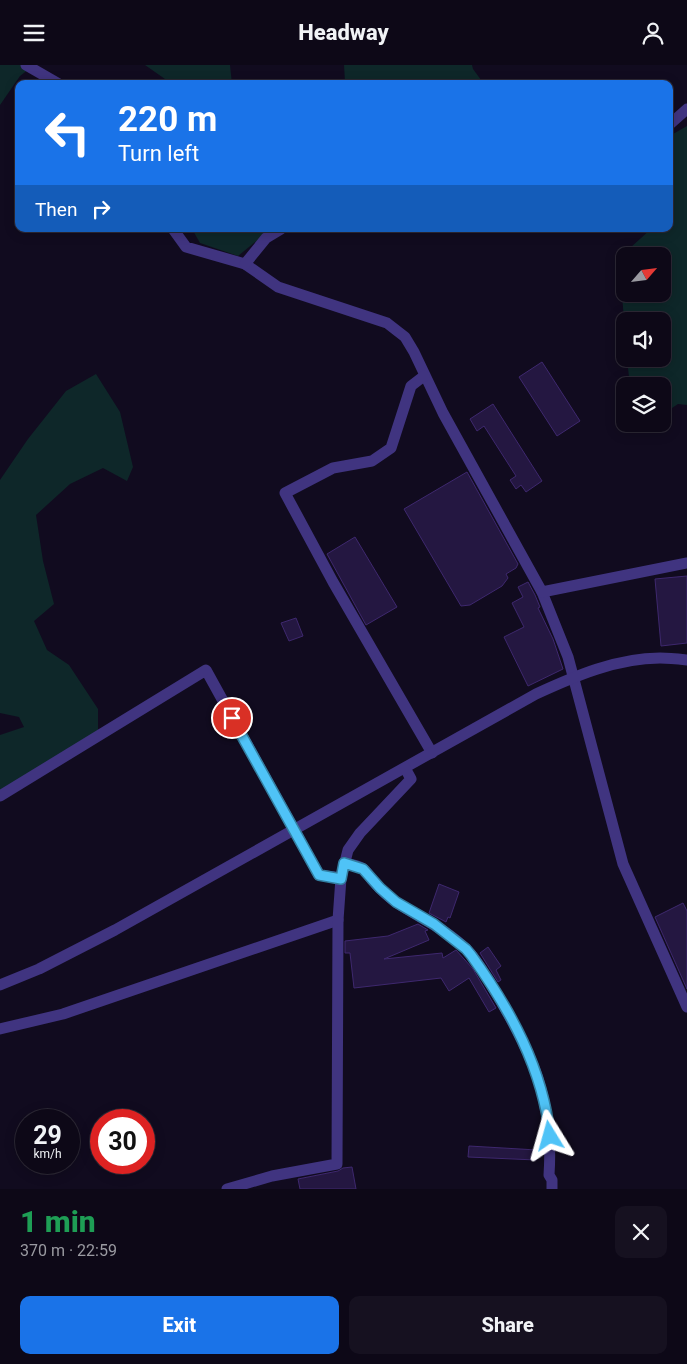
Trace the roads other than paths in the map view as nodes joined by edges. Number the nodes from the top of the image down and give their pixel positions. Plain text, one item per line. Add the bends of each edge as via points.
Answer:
1 (26, 65) edge
2 (52, 80) edge
3 (687, 109) edge
4 (673, 121) edge
5 (175, 232) edge
6 (276, 232) edge
7 (245, 264) junction
8 (424, 376) junction
9 (687, 563) edge
10 (542, 592) junction
11 (687, 660) edge
12 (574, 677) junction
13 (432, 753) junction
14 (405, 768) junction
15 (0, 796) edge
16 (294, 829) junction
17 (344, 863) junction
18 (341, 879) junction
19 (338, 919) junction
20 (0, 985) edge
21 (687, 1007) edge
22 (0, 1029) edge
23 (227, 1189) edge
24 (552, 1189) edge

1 - 2 street
3 - 4 street
5 - 7 street via 186,247
6 - 7 street via 266,238
7 - 8 street via 278,287 387,323 405,337
8 - 10 street
8 - 13 street via 411,385 391,448 372,461 333,468 285,493
9 - 10 street
10 - 12 street
11 - 12 street via 660,657 619,663
12 - 13 street via 536,694
12 - 21 street via 623,864
13 - 14 street
14 - 16 street
14 - 17 street via 411,779 360,833 348,850
15 - 16 street via 206,671
16 - 18 street via 319,875
16 - 20 street via 115,929 39,969
17 - 18 street
17 - 24 street via 363,869 396,902 454,939 479,965 522,1039 534,1067 549,1124
18 - 19 street
19 - 22 street via 63,1014
19 - 23 street via 337,1164 272,1176

